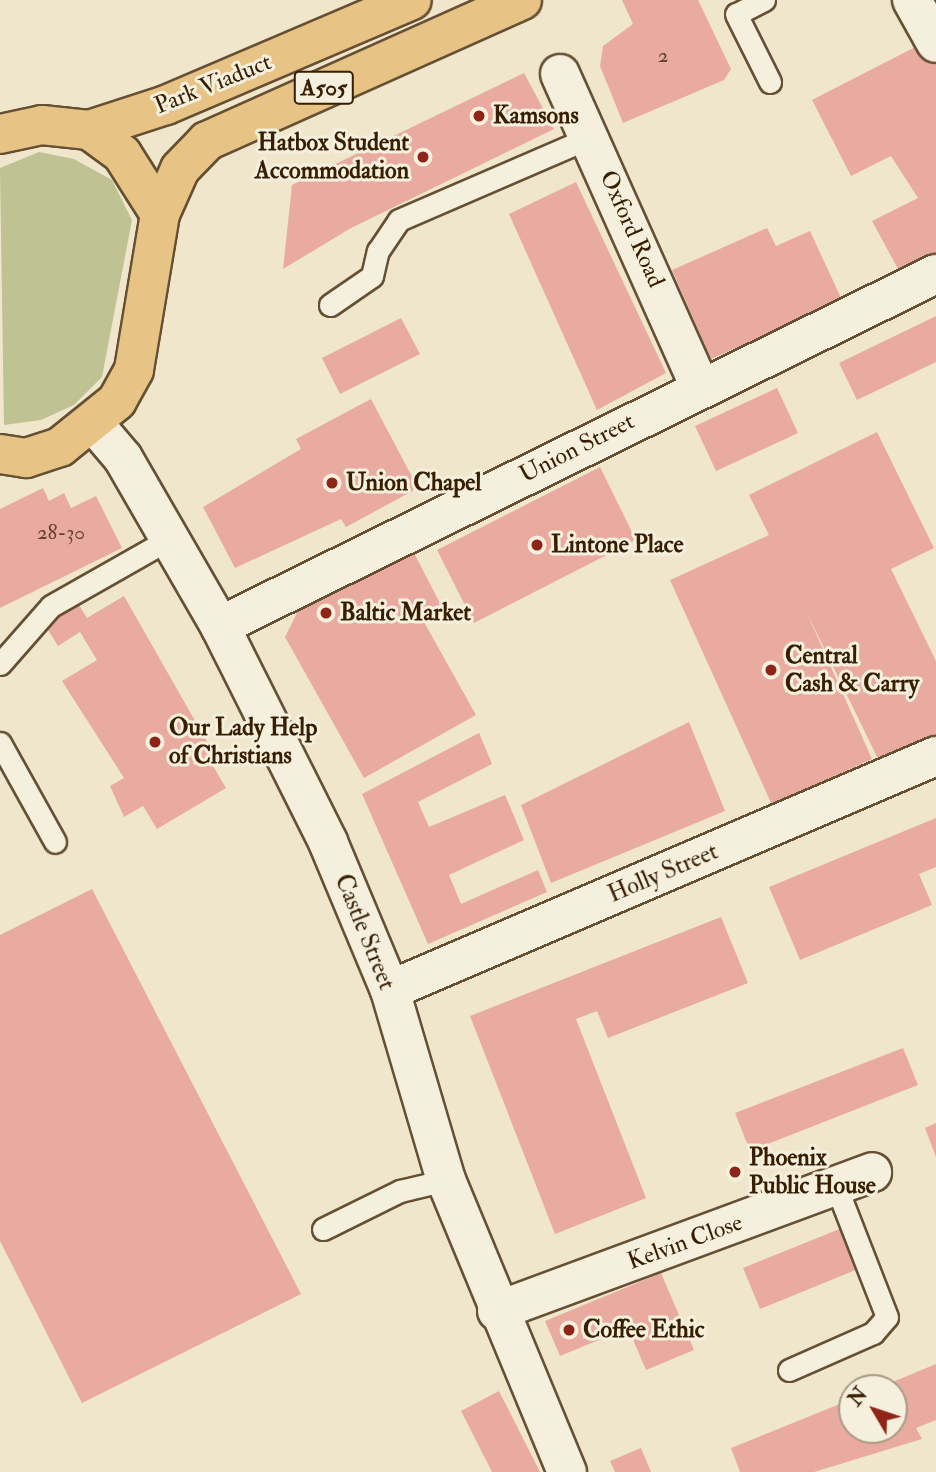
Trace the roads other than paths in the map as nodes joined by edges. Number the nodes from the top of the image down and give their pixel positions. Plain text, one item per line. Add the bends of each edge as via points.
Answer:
1 (412, 0) edge
2 (522, 0) edge
3 (764, 0) edge
4 (912, 0) edge
5 (936, 43) edge
6 (561, 74) dead end
7 (770, 82) dead end
8 (89, 130) junction
9 (0, 134) edge
10 (591, 136) junction
11 (160, 214) junction
12 (936, 274) edge
13 (330, 305) dead end
14 (701, 387) junction
15 (94, 425) junction
16 (0, 454) edge
17 (167, 540) junction
18 (220, 626) junction
19 (0, 664) edge
20 (0, 743) edge
21 (936, 756) edge
22 (55, 842) dead end
23 (390, 990) junction
24 (872, 1172) dead end
25 (446, 1180) junction
26 (836, 1186) junction
27 (323, 1229) dead end
28 (497, 1311) junction
29 (789, 1370) dead end
30 (567, 1472) edge

1 - 8 highway, Park Viaduct / A505 via 166,105
2 - 11 highway, Park Viaduct / A505 via 207,141 180,169
3 - 7 lane via 736,14
4 - 5 street
6 - 10 street, Oxford Road
8 - 9 highway, A505 via 42,125
8 - 11 highway, A505 via 122,153
10 - 13 lane via 399,220 378,251 372,276
10 - 14 street, Oxford Road
11 - 15 highway, A505 via 134,370
12 - 14 street, Union Street
14 - 18 street, Union Street
15 - 16 highway, A505 via 26,458
15 - 17 street, Castle Street via 123,457
17 - 18 street, Castle Street
17 - 19 lane via 51,606
18 - 23 street, Castle Street via 328,842
20 - 22 lane
21 - 23 street, Holly Street
23 - 25 street, Castle Street
24 - 26 street, Kelvin Close
25 - 27 lane via 400,1191
25 - 28 street, Castle Street
26 - 28 street, Kelvin Close
26 - 29 lane via 887,1317 873,1334
28 - 30 street, Castle Street

